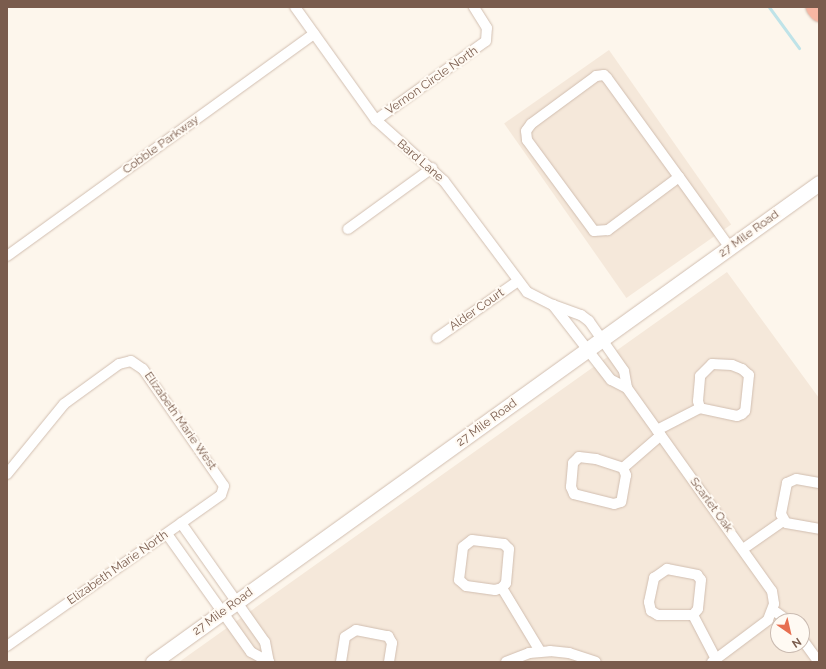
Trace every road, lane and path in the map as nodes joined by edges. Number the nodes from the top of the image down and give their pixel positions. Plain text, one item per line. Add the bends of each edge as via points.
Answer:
1 (295, 7) edge
2 (474, 7) edge
3 (815, 7) edge
4 (819, 12) edge
5 (314, 34) junction
6 (376, 120) junction
7 (432, 168) junction
8 (679, 177) junction
9 (819, 184) edge
10 (348, 229) dead end
11 (730, 248) junction
12 (7, 256) edge
13 (518, 282) junction
14 (553, 305) junction
15 (436, 338) dead end
16 (603, 340) junction
17 (588, 351) junction
18 (627, 388) junction
19 (700, 408) junction
20 (659, 432) junction
21 (623, 468) junction
22 (7, 474) edge
23 (819, 483) edge
24 (224, 486) joint
25 (783, 521) junction
26 (181, 524) junction
27 (819, 530) edge
28 (167, 534) junction
29 (743, 549) junction
30 (502, 588) junction
31 (237, 602) junction
32 (773, 610) junction
33 (222, 613) junction
34 (777, 613) edge
35 (693, 615) junction
36 (7, 646) edge
37 (810, 650) edge
38 (540, 651) junction
39 (714, 661) edge
40 (153, 662) edge
41 (342, 662) edge
42 (389, 662) edge
43 (506, 662) edge
44 (596, 662) edge
45 (819, 662) edge

1 - 5 street, Bard Lane
2 - 6 street, Vernon Circle North via 487,28 486,41
3 - 4 highway
5 - 6 street, Bard Lane
5 - 12 street, Cobble Parkway
6 - 7 street, Bard Lane via 393,138
7 - 10 street
7 - 13 street, Bard Lane
8 - 8 street via 604,75 596,76 531,124 526,132 527,140 594,231 608,230
8 - 11 street
9 - 11 street, 27 Mile Road
11 - 16 street, 27 Mile Road
13 - 14 street, Bard Lane via 527,292
13 - 15 street, Alder Court
14 - 16 street, Bard Lane via 581,315
14 - 17 street, Bard Lane
16 - 17 street, 27 Mile Road
16 - 18 street, Scarlet Oak via 624,371
17 - 18 street, Scarlet Oak via 611,380
17 - 31 street, 27 Mile Road
18 - 20 street, Scarlet Oak
19 - 19 street via 737,416 742,414 745,411 749,380 746,372 732,365 719,364 707,367 700,376
19 - 20 street
20 - 21 street
20 - 29 street, Scarlet Oak
21 - 21 street via 596,459 579,457 573,463 572,491 578,496 618,503 623,498 626,475
22 - 24 street, Elizabeth Marie West via 64,404 119,364 130,361 143,369
23 - 25 street via 796,479 787,483 781,514
24 - 26 street, Elizabeth Marie North via 221,495
25 - 27 street via 799,528
25 - 29 street
26 - 28 street, Elizabeth Marie North
26 - 31 street
28 - 33 street
28 - 36 street, Elizabeth Marie North
29 - 32 street, Scarlet Oak via 772,591
30 - 30 street via 506,583 510,553 507,546 472,540 465,544 459,577 462,584 495,590
30 - 38 street
31 - 33 street, 27 Mile Road
31 - 33 street via 265,642 269,662 251,652
32 - 34 street
32 - 39 street via 763,625
33 - 40 street, 27 Mile Road
35 - 35 street via 698,609 702,584 700,577 667,569 658,574 649,602 651,611 658,616
35 - 39 street
37 - 45 street
38 - 43 street
38 - 44 street via 560,651
41 - 42 street via 345,637 356,630 388,636 392,643

